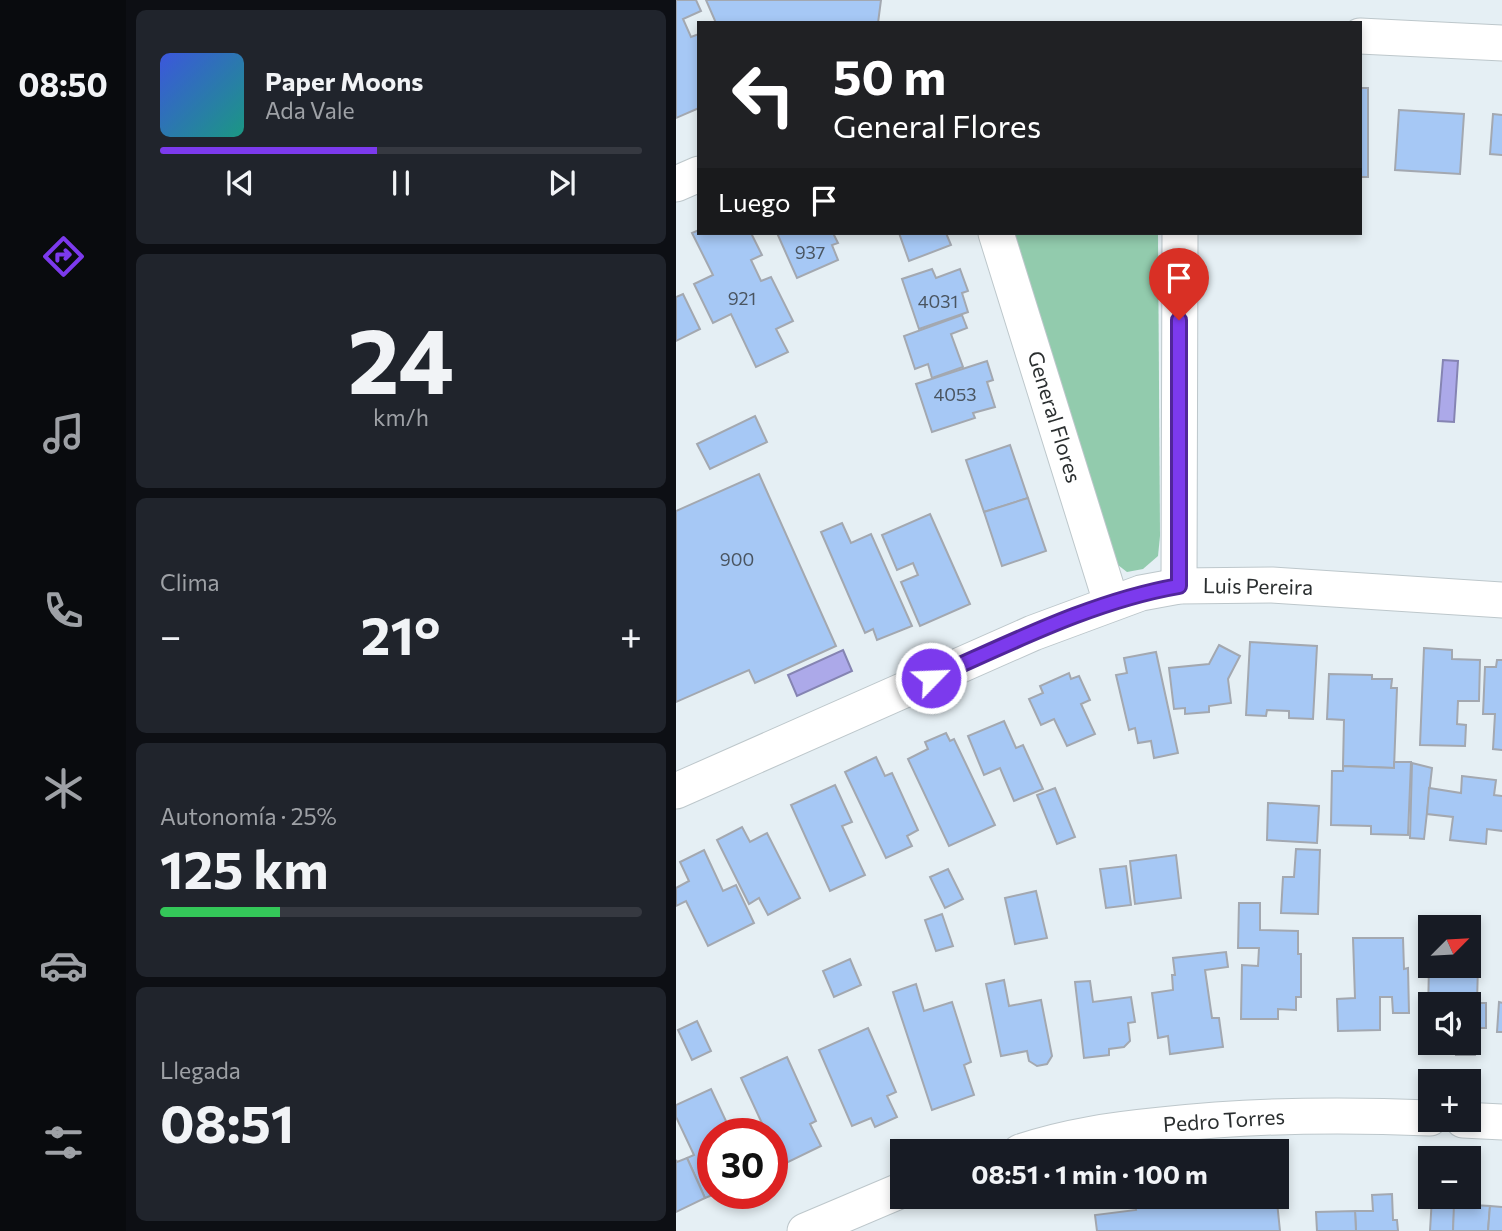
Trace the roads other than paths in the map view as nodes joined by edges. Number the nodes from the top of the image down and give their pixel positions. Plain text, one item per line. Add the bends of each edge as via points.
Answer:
1 (1362, 36) edge
2 (1503, 43) edge
3 (697, 175) edge
4 (676, 184) edge
5 (997, 235) edge
6 (1180, 235) edge
7 (1179, 586) junction
8 (1503, 600) edge
9 (1111, 602) junction
10 (676, 791) edge
11 (1418, 1118) edge
12 (1481, 1121) edge
13 (1503, 1122) edge
14 (1060, 1139) edge
15 (890, 1195) edge
16 (805, 1231) edge

1 - 2 street
3 - 4 street
5 - 9 street, General Flores
6 - 7 street
7 - 8 street, Luis Pereira via 1272,585
7 - 9 street, Luis Pereira
9 - 10 street, Luis Pereira
11 - 14 street, Pedro Torres via 1228,1117
12 - 13 street
15 - 16 street

